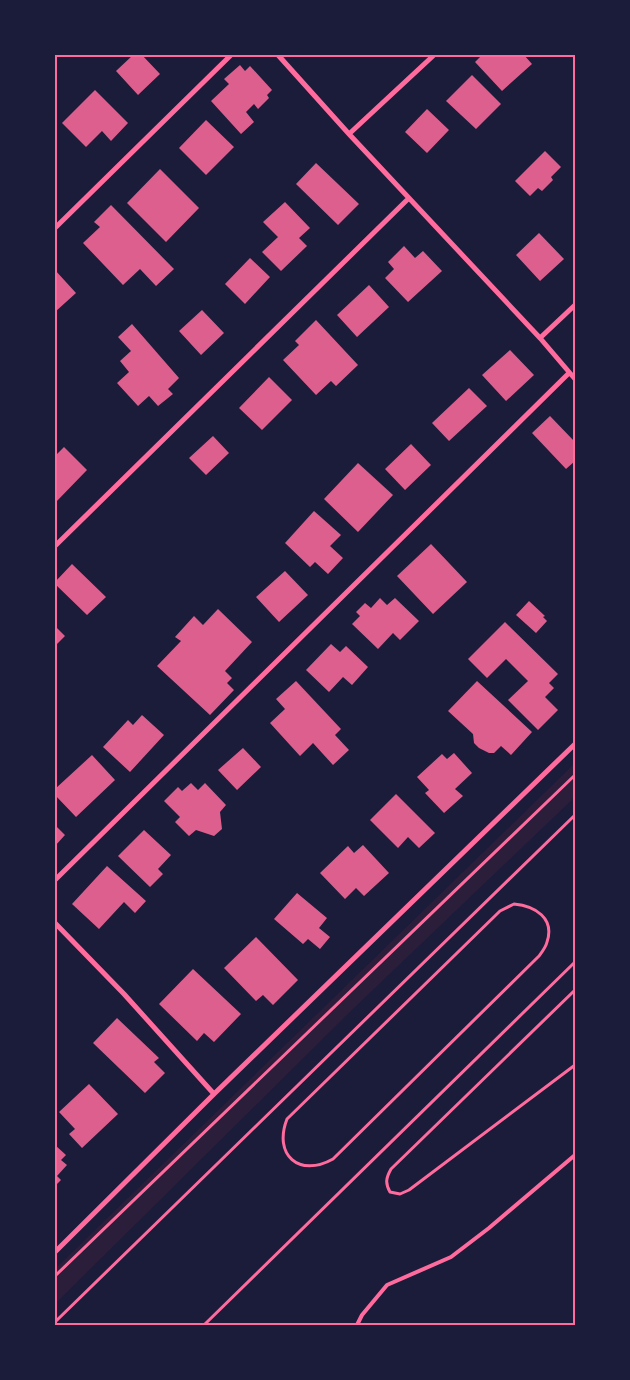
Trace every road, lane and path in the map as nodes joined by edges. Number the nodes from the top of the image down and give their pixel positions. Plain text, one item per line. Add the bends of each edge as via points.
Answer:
1 (232, 55) edge
2 (278, 55) edge
3 (434, 55) edge
4 (348, 134) junction
5 (409, 198) junction
6 (55, 228) edge
7 (575, 305) edge
8 (540, 338) junction
9 (569, 373) junction
10 (575, 379) edge
11 (55, 546) edge
12 (575, 744) edge
13 (575, 775) edge
14 (575, 815) edge
15 (55, 880) edge
16 (500, 911) joint
17 (55, 923) edge
18 (575, 962) edge
19 (575, 990) edge
20 (575, 1065) edge
21 (214, 1094) junction
22 (575, 1155) edge
23 (55, 1252) edge
24 (55, 1276) edge
25 (55, 1322) edge
26 (204, 1325) edge
27 (357, 1325) edge

1 - 6 street
2 - 4 street
3 - 4 street
4 - 5 street
5 - 8 street
5 - 11 street
7 - 8 street
8 - 9 street
9 - 10 street
9 - 15 street
12 - 21 street
13 - 24 path
14 - 25 path
16 - 16 path via 288,1119 282,1142 287,1156 298,1164 309,1166 323,1165 333,1159 539,956 547,943 545,919 526,905 514,904
17 - 21 street
18 - 26 path
19 - 20 path via 391,1169 386,1185 390,1192 400,1194 409,1190
21 - 23 street
22 - 27 lane via 451,1257 387,1285

